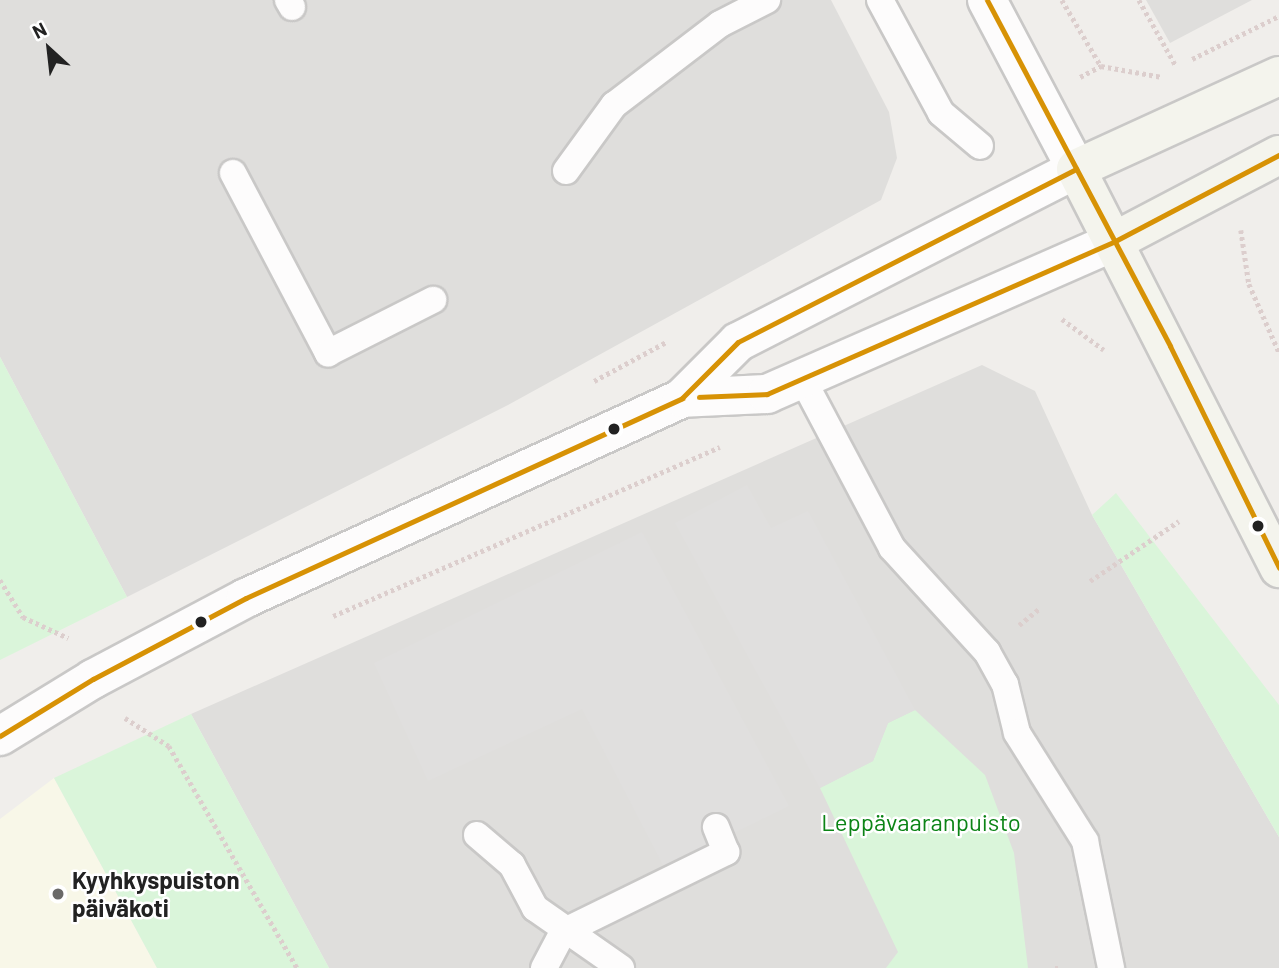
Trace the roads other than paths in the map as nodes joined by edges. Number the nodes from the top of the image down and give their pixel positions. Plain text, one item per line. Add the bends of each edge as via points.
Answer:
1 (767, 0) edge
2 (880, 0) edge
3 (987, 0) edge
4 (1279, 76) edge
5 (980, 146) dead end
6 (1279, 155) edge
7 (1076, 169) junction
8 (566, 171) dead end
9 (233, 173) dead end
10 (1115, 241) junction
11 (433, 300) dead end
12 (802, 378) junction
13 (682, 398) junction
14 (1279, 568) edge
15 (0, 736) edge
16 (716, 827) dead end
17 (477, 835) dead end
18 (563, 932) junction
19 (544, 968) edge
20 (621, 968) edge
21 (1111, 968) edge

1 - 8 lane via 720,24 614,105
2 - 5 lane via 941,113
3 - 7 street
4 - 7 main road
6 - 10 main road
7 - 10 main road
7 - 13 street via 738,342
9 - 11 lane via 328,353
10 - 12 street
10 - 14 main road
12 - 13 street via 767,394
12 - 21 lane via 892,548 986,652 1004,684 1017,733 1051,795 1085,841
13 - 15 street via 246,598 93,679
16 - 18 lane via 726,852
17 - 18 lane via 512,865 535,908
18 - 19 lane
18 - 20 lane

